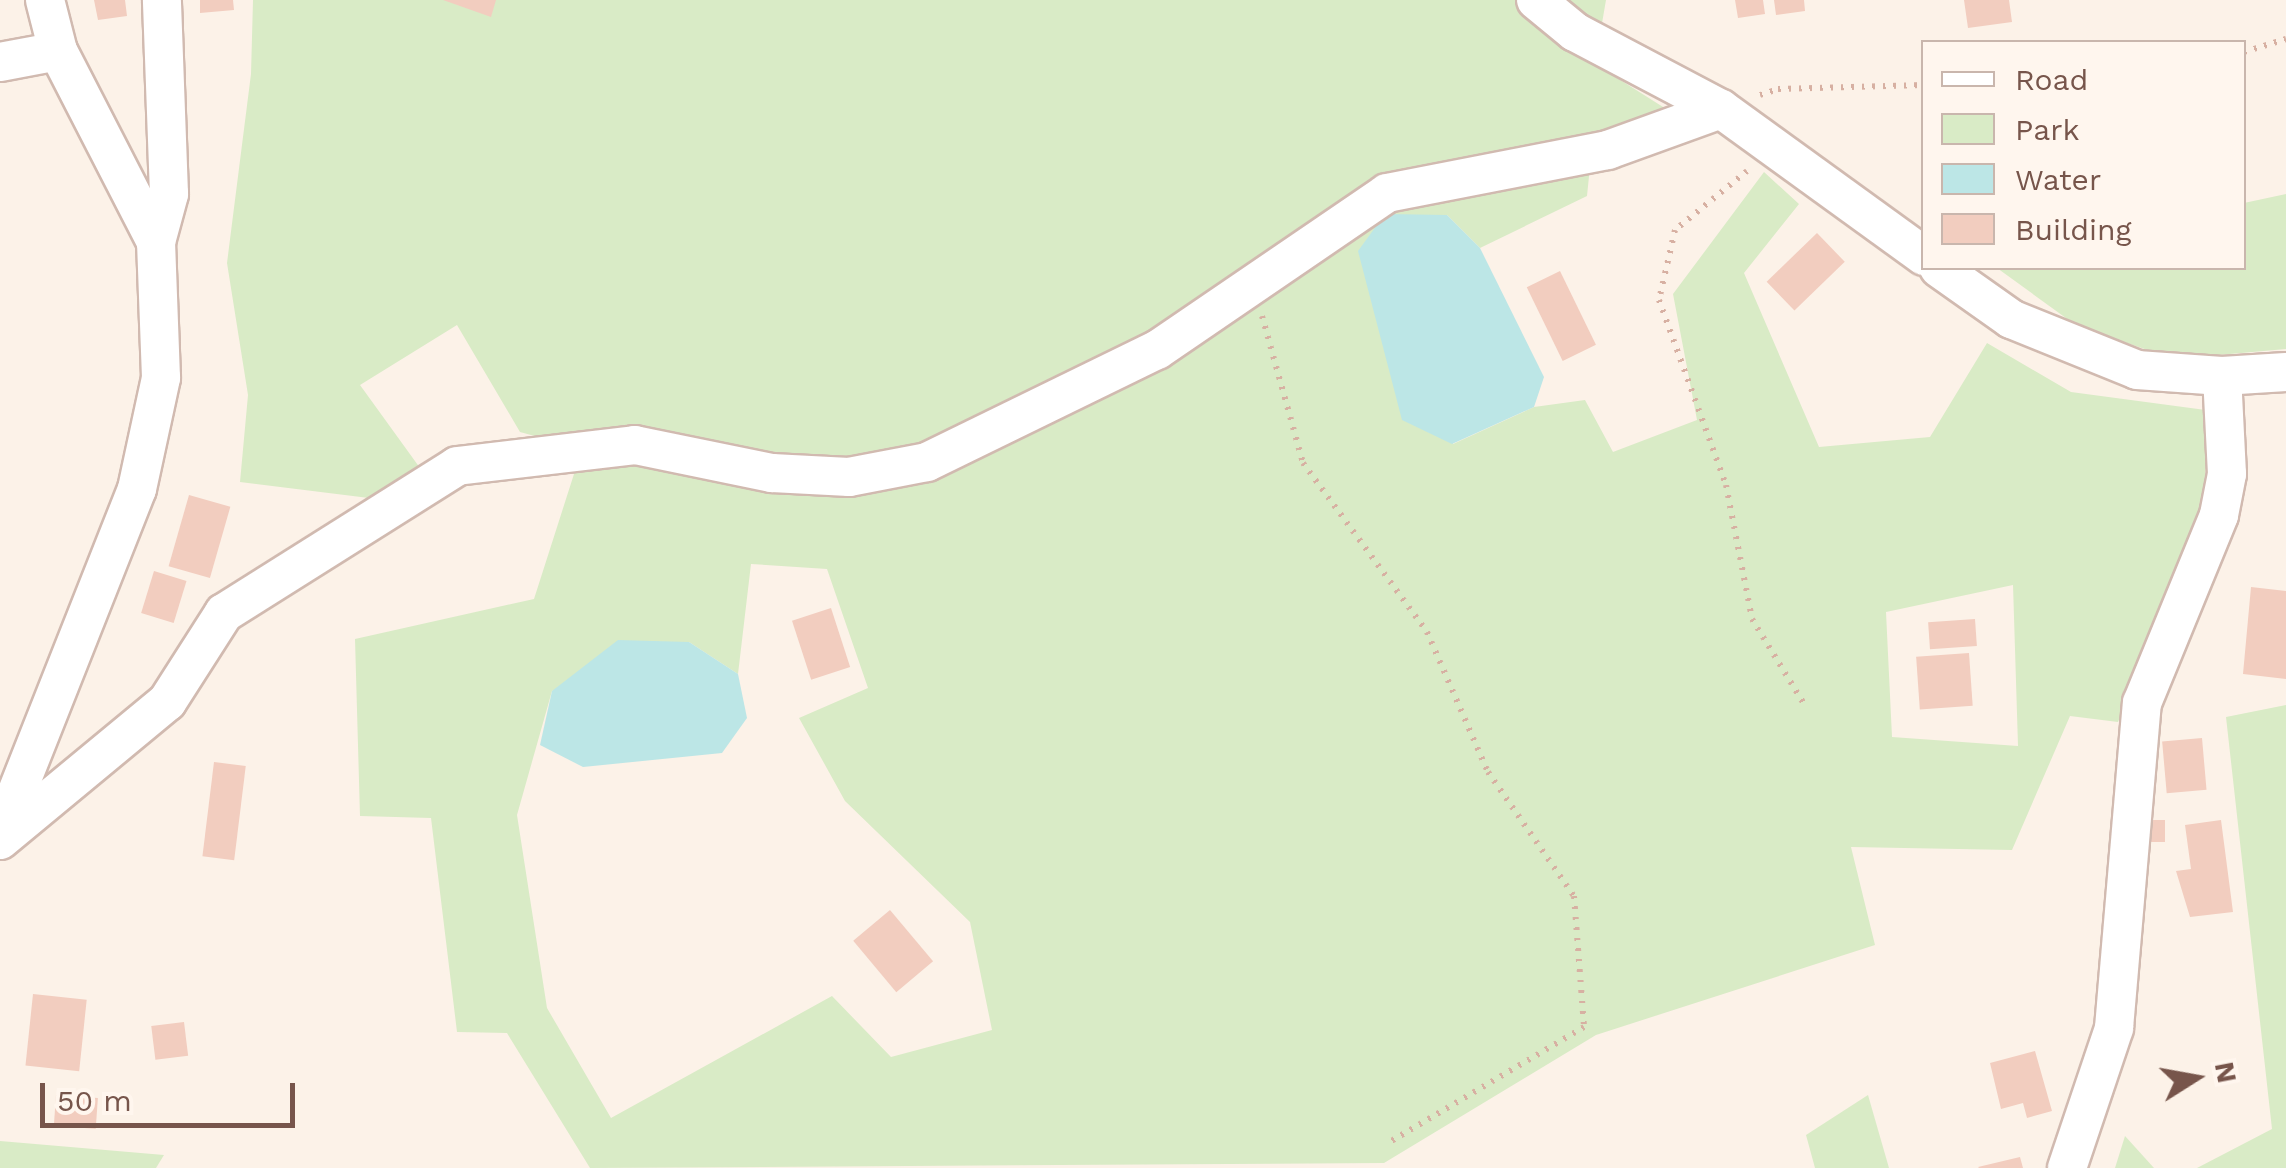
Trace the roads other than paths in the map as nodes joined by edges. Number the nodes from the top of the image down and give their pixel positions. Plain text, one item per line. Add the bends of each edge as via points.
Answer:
1 (44, 0) edge
2 (162, 0) edge
3 (1536, 0) edge
4 (58, 51) junction
5 (0, 62) edge
6 (1721, 109) junction
7 (156, 242) junction
8 (1921, 254) edge
9 (1942, 270) edge
10 (2286, 372) edge
11 (2222, 376) junction
12 (0, 838) edge
13 (2067, 1168) edge

1 - 4 street
2 - 7 street via 169,194
3 - 6 street via 1576,32
4 - 5 street
4 - 7 street
6 - 8 street
6 - 12 street via 1608,150 1387,193 1158,350 928,462 849,477 772,473 635,445 457,466 224,612 166,702
7 - 12 street via 161,378 137,489
9 - 11 street via 2010,320 2084,354 2137,370
10 - 11 street
11 - 13 street via 2227,474 2219,514 2142,703 2114,1028

